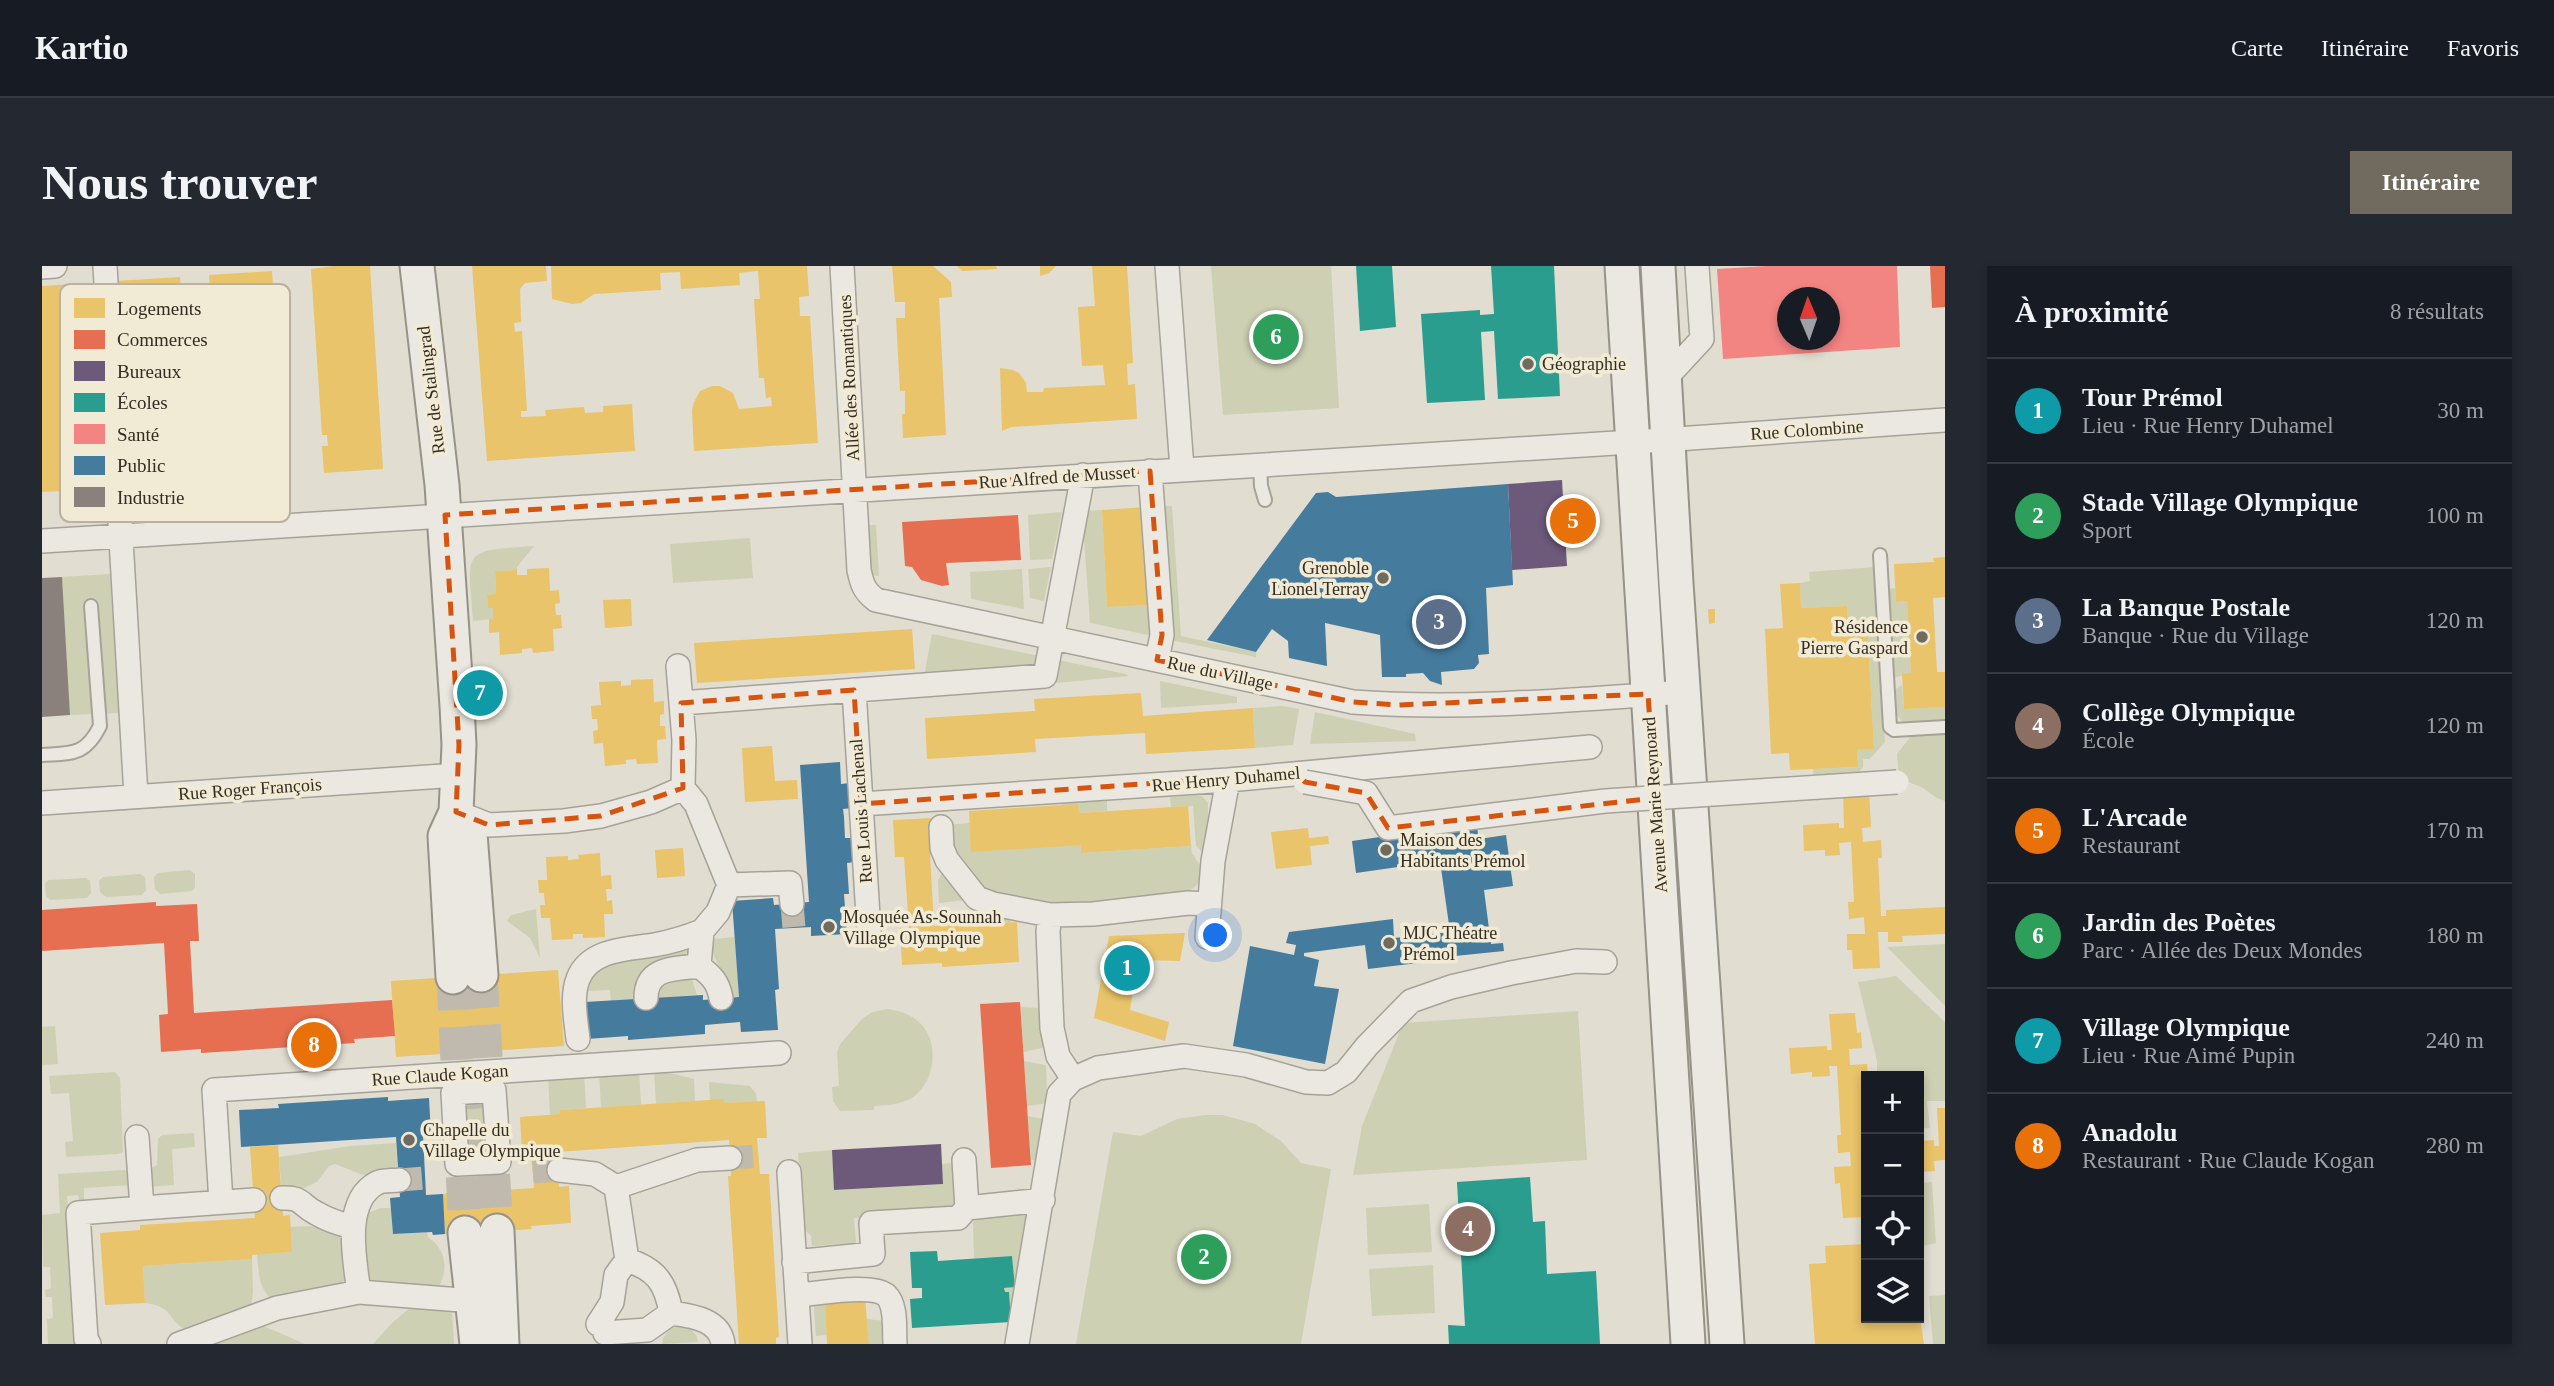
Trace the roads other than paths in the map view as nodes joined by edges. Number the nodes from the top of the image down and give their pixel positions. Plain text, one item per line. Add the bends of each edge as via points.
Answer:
1 (55, 266) edge
2 (105, 266) edge
3 (417, 266) edge
4 (842, 266) edge
5 (1167, 266) edge
6 (1622, 266) edge
7 (1658, 266) edge
8 (1697, 266) edge
9 (42, 267) edge
10 (106, 284) edge
11 (1666, 378) junction
12 (1945, 420) edge
13 (1670, 439) junction
14 (1631, 442) junction
15 (1260, 464) junction
16 (1182, 469) junction
17 (1150, 471) junction
18 (1083, 475) junction
19 (855, 489) junction
20 (1265, 500) dead end
21 (445, 515) junction
22 (121, 522) edge
23 (122, 535) junction
24 (42, 541) edge
25 (1880, 555) dead end
26 (91, 606) dead end
27 (1052, 638) junction
28 (1157, 660) junction
29 (678, 666) dead end
30 (854, 690) junction
31 (1684, 692) junction
32 (1648, 694) junction
33 (681, 702) junction
34 (1945, 727) edge
35 (1590, 747) dead end
36 (42, 755) edge
37 (458, 775) junction
38 (1301, 777) junction
39 (1228, 780) junction
40 (1897, 782) dead end
41 (683, 788) junction
42 (136, 796) junction
43 (42, 803) edge
44 (861, 804) junction
45 (456, 811) junction
46 (942, 827) dead end
47 (446, 863) junction
48 (729, 885) junction
49 (792, 904) tunnel mouth
50 (1208, 904) junction
51 (1050, 915) junction
52 (477, 926) junction
53 (702, 931) junction
54 (869, 932) dead end
55 (1207, 937) dead end
56 (1605, 962) dead end
57 (699, 966) junction
58 (721, 998) dead end
59 (646, 999) dead end
60 (578, 1040) dead end
61 (779, 1053) dead end
62 (1073, 1079) junction
63 (137, 1137) dead end
64 (730, 1157) tunnel mouth
65 (964, 1160) dead end
66 (559, 1170) tunnel mouth
67 (789, 1172) dead end
68 (399, 1180) tunnel mouth
69 (616, 1187) junction
70 (282, 1198) dead end
71 (254, 1200) dead end
72 (1043, 1200) junction
73 (221, 1202) junction
74 (142, 1208) junction
75 (967, 1208) junction
76 (353, 1227) junction
77 (626, 1260) junction
78 (794, 1262) junction
79 (359, 1292) junction
80 (797, 1295) junction
81 (474, 1301) junction
82 (671, 1313) junction
83 (89, 1344) edge
84 (179, 1344) edge
85 (477, 1344) edge
86 (502, 1344) edge
87 (723, 1344) edge
88 (800, 1344) edge
89 (895, 1344) edge
90 (1017, 1344) edge
91 (1688, 1344) edge
92 (1727, 1344) edge

1 - 9 street
2 - 10 street
3 - 21 main road, Rue de Stalingrad
4 - 19 street, Allée des Romantiques
5 - 16 street
6 - 14 main road, Avenue Marie Reynoard
7 - 11 main road, Avenue Marie Reynoard
8 - 11 street via 1702,339
11 - 13 main road, Avenue Marie Reynoard
12 - 13 street, Rue Colombine
13 - 14 street, Rue Alfred de Musset
13 - 31 main road, Avenue Marie Reynoard
14 - 15 street, Rue Alfred de Musset
14 - 32 main road, Avenue Marie Reynoard
15 - 16 street, Rue Alfred de Musset
15 - 20 lane
16 - 17 street, Rue Alfred de Musset
17 - 18 street, Rue Alfred de Musset
17 - 28 street via 1162,635
18 - 19 street, Rue Alfred de Musset
18 - 27 street
19 - 21 street, Rue Alfred de Musset
19 - 27 street, Rue du Village via 859,570 867,593 876,600
21 - 23 street, Rue Alfred de Musset
21 - 37 main road, Rue de Stalingrad
22 - 23 street
23 - 24 street, Rue Alfred de Musset
23 - 42 street
25 - 34 lane via 1890,727
26 - 36 lane via 100,726 92,742 78,753
27 - 28 street, Rue du Village
27 - 30 street via 1045,676
28 - 32 street, Rue du Village via 1353,702 1512,703
29 - 33 street
30 - 33 street
30 - 44 street, Rue Louis Lachenal
31 - 32 street, Rue du Village
31 - 92 main road, Avenue Marie Reynoard
32 - 91 main road, Avenue Marie Reynoard
33 - 41 street
35 - 38 street, Rue Henry Duhamel
37 - 42 street, Rue Roger François
37 - 45 main road, Rue de Stalingrad
38 - 39 street, Rue Henry Duhamel
38 - 40 street, bridge via 1366,793 1388,828 1605,801
39 - 44 street, Rue Henry Duhamel
39 - 50 street
41 - 45 street via 601,816 564,821 489,825
41 - 48 street via 696,804
42 - 43 street, Rue Roger François
44 - 54 street, Rue Louis Lachenal
45 - 47 main road via 445,836
45 - 52 main road via 470,834
46 - 51 street via 947,860 977,898
47 - 52 lane via 459,881 462,915
47 - 52 main road via 462,969
48 - 49 street via 790,883
48 - 53 street via 718,912
50 - 51 street
50 - 55 street
51 - 62 street via 1052,1028 1058,1056
53 - 57 street
53 - 60 street via 605,954 586,966 575,994
56 - 62 street via 1576,961 1511,973 1411,1001 1346,1072 1328,1083 1306,1082 1184,1049 1098,1068
57 - 58 street via 714,978
57 - 59 street via 654,975 646,985
61 - 73 street, Rue Claude Kogan via 214,1090
62 - 72 street via 1059,1094
63 - 74 street
64 - 69 street via 697,1160
65 - 75 street
66 - 69 street via 596,1174
67 - 78 street
68 - 76 street via 377,1182 365,1194
69 - 77 street
70 - 76 street via 294,1197 329,1221
71 - 73 street
72 - 75 street
72 - 90 street
73 - 74 street
74 - 83 street via 78,1213
75 - 78 street via 958,1218 871,1223 873,1254
76 - 79 street
77 - 82 street via 645,1266 658,1277
77 - 82 street via 616,1275 601,1329 647,1330
78 - 80 street
79 - 81 street
79 - 84 street via 277,1308
80 - 88 street
80 - 89 street via 863,1290 887,1296 893,1309
81 - 85 main road
81 - 86 main road via 481,1232
82 - 87 street via 716,1327

